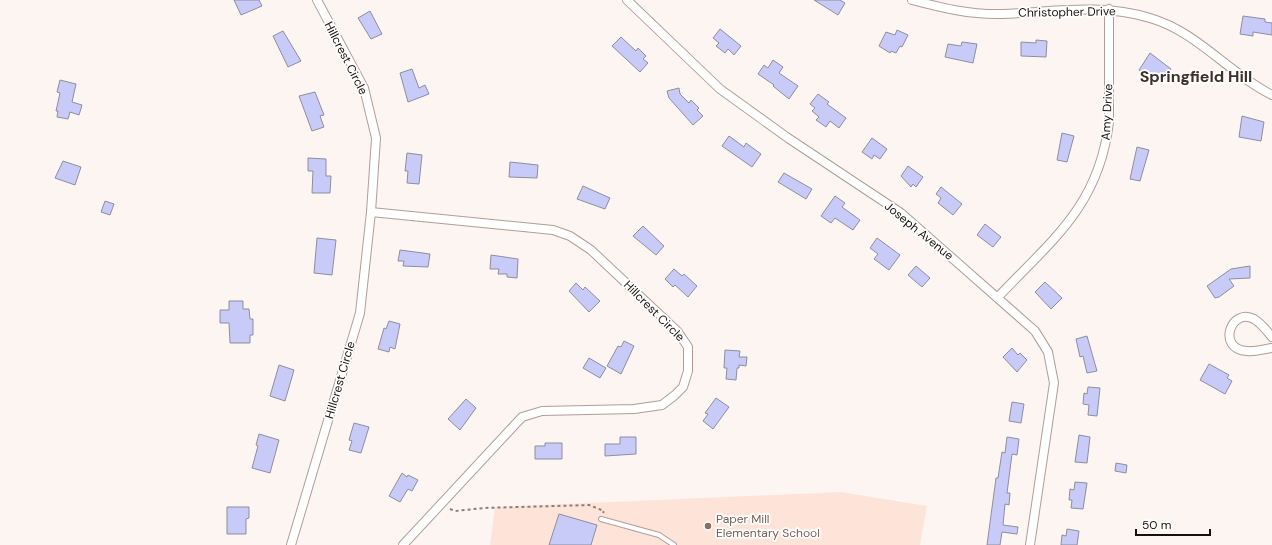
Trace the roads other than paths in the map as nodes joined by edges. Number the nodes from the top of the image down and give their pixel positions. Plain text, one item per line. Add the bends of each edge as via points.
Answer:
1 (317, 0) edge
2 (627, 0) edge
3 (912, 0) edge
4 (1109, 9) junction
5 (1272, 95) edge
6 (371, 212) junction
7 (998, 296) junction
8 (1272, 337) edge
9 (1272, 348) edge
10 (601, 519) road end
11 (291, 545) edge
12 (403, 545) edge
13 (674, 545) edge
14 (1030, 545) edge

1 - 6 street, Hillcrest Circle via 364,88 371,115 376,138
2 - 7 street, Joseph Avenue via 720,89 901,213
3 - 4 street, Christopher Drive via 980,14
4 - 5 street, Christopher Drive via 1150,18 1184,33
4 - 7 street, Amy Drive via 1109,122 1107,140 1097,175 1071,220
6 - 11 street, Hillcrest Circle via 360,313
6 - 12 street, Hillcrest Circle via 553,230 570,236 591,250 678,332 688,347 688,371 683,387 662,405 634,409 542,411 522,417
7 - 14 street, Joseph Avenue via 1035,331 1048,352 1054,383
8 - 9 street via 1254,319 1246,316 1241,317 1229,330 1234,346 1240,350
10 - 13 lane via 659,535

